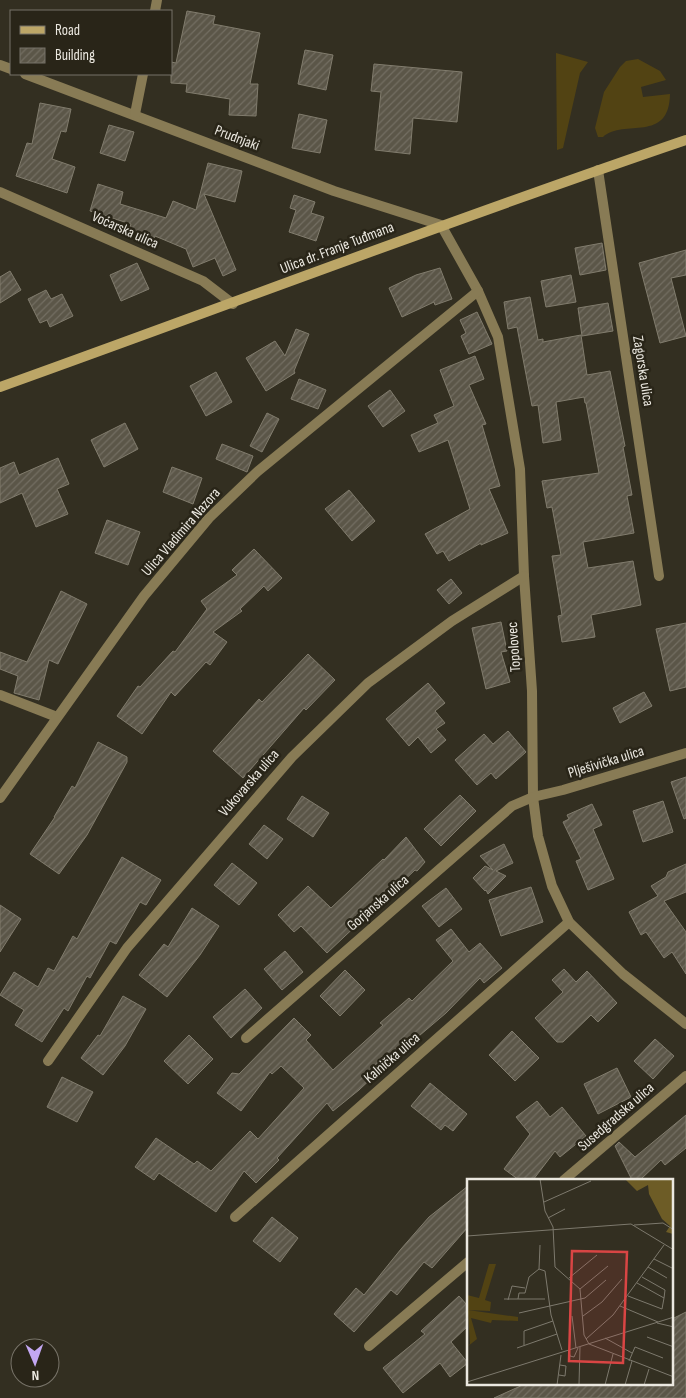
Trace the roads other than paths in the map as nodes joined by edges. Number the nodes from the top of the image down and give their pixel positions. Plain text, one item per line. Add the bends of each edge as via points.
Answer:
1 (28, 75) edge
2 (143, 75) edge
3 (134, 114) junction
4 (686, 140) edge
5 (598, 170) junction
6 (0, 192) edge
7 (441, 225) junction
8 (478, 291) junction
9 (233, 304) junction
10 (0, 387) edge
11 (524, 576) junction
12 (658, 576) dead end
13 (0, 695) edge
14 (57, 717) junction
15 (686, 753) edge
16 (533, 797) junction
17 (0, 798) edge
18 (569, 922) junction
19 (686, 1024) edge
20 (246, 1038) dead end
21 (48, 1061) dead end
22 (686, 1076) edge
23 (565, 1179) edge
24 (235, 1217) dead end
25 (467, 1263) edge
26 (369, 1346) dead end

1 - 3 street, Prudnjaki
2 - 3 street
3 - 7 street, Prudnjaki via 334,191
4 - 5 main road, Ulica dr. Franje Tuđmana
5 - 7 main road, Ulica dr. Franje Tuđmana
5 - 12 street, Zagorska ulica
6 - 9 street, Voćarska ulica via 204,281
7 - 8 street, Topolovec
7 - 9 main road, Ulica dr. Franje Tuđmana
8 - 11 street, Topolovec via 498,337 518,460
8 - 14 street, Ulica Vladimira Nazora via 257,472 209,518 144,596
9 - 10 main road, Ulica dr. Franje Tuđmana
11 - 16 street, Topolovec via 532,691
11 - 21 street, Vukovarska ulica via 452,621 368,683 292,757 127,948
13 - 14 street
14 - 17 street, Ulica Vladimira Nazora
15 - 16 street, Plješivička ulica
16 - 18 street, Topolovec via 538,836 552,886
16 - 20 street, Gorjanska ulica via 512,806
18 - 19 street, Topolovec via 623,974
18 - 24 street, Kalnička ulica
22 - 23 street, Susedgradska ulica
25 - 26 street

